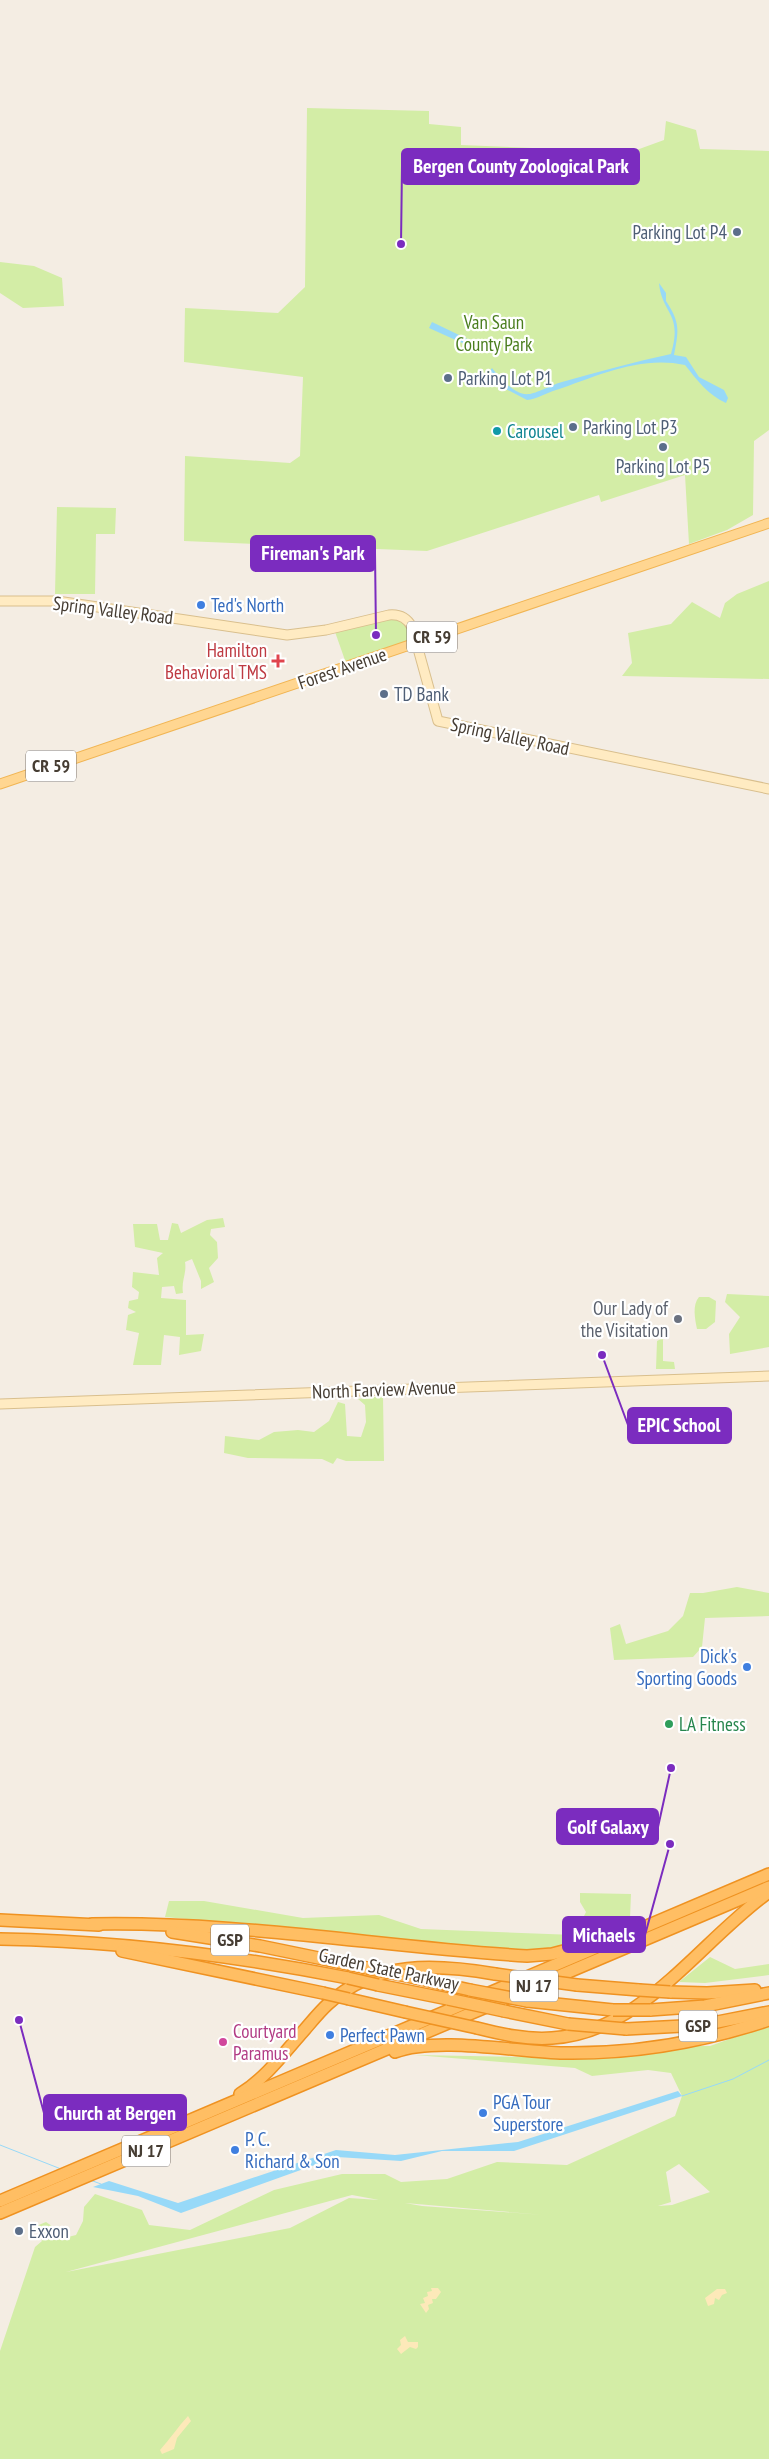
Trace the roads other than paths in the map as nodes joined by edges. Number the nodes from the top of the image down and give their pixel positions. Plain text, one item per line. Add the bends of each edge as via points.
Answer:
1 (769, 523) edge
2 (0, 601) edge
3 (417, 642) junction
4 (0, 784) edge
5 (769, 789) edge
6 (769, 1376) edge
7 (0, 1404) edge
8 (769, 1874) edge
9 (769, 1887) edge
10 (769, 1892) edge
11 (0, 1920) edge
12 (92, 1924) junction
13 (635, 1932) junction
14 (0, 1939) edge
15 (56, 1940) junction
16 (769, 1988) edge
17 (769, 1993) edge
18 (769, 2012) edge
19 (769, 2020) edge
20 (295, 2088) junction
21 (205, 2114) junction
22 (70, 2175) junction
23 (0, 2201) edge
24 (0, 2213) edge

1 - 3 main road, Forest Avenue / CR 59
2 - 3 street, Spring Valley Road via 57,601 287,635 395,615 408,620
3 - 4 main road, Forest Avenue / CR 59
3 - 5 street, Spring Valley Road via 438,721
6 - 7 street, North Farview Avenue
8 - 13 highway, NJ 17
9 - 20 highway, NJ 17
10 - 15 highway, bridge via 736,1917 641,2004 584,2033 551,2038 517,2037 156,1957
11 - 12 highway, Garden State Parkway / GSP
12 - 13 highway via 143,1923 212,1928 527,1956 560,1952
12 - 17 highway, Garden State Parkway / GSP, bridge via 232,1941 527,2001 613,2010 705,2006
13 - 21 highway, NJ 17
14 - 15 highway, Garden State Parkway / GSP
15 - 18 highway, Garden State Parkway / GSP, bridge via 253,1960 568,2024 626,2029 702,2025
16 - 21 highway, bridge via 722,1993 639,1990 577,1985 450,1966 420,1966 384,1973 354,1985 327,2005 263,2077
19 - 20 highway via 714,2036 628,2050 564,2053 414,2047
20 - 22 highway, NJ 17 via 87,2176
21 - 22 highway, NJ 17
22 - 23 highway, NJ 17
22 - 24 highway, NJ 17

